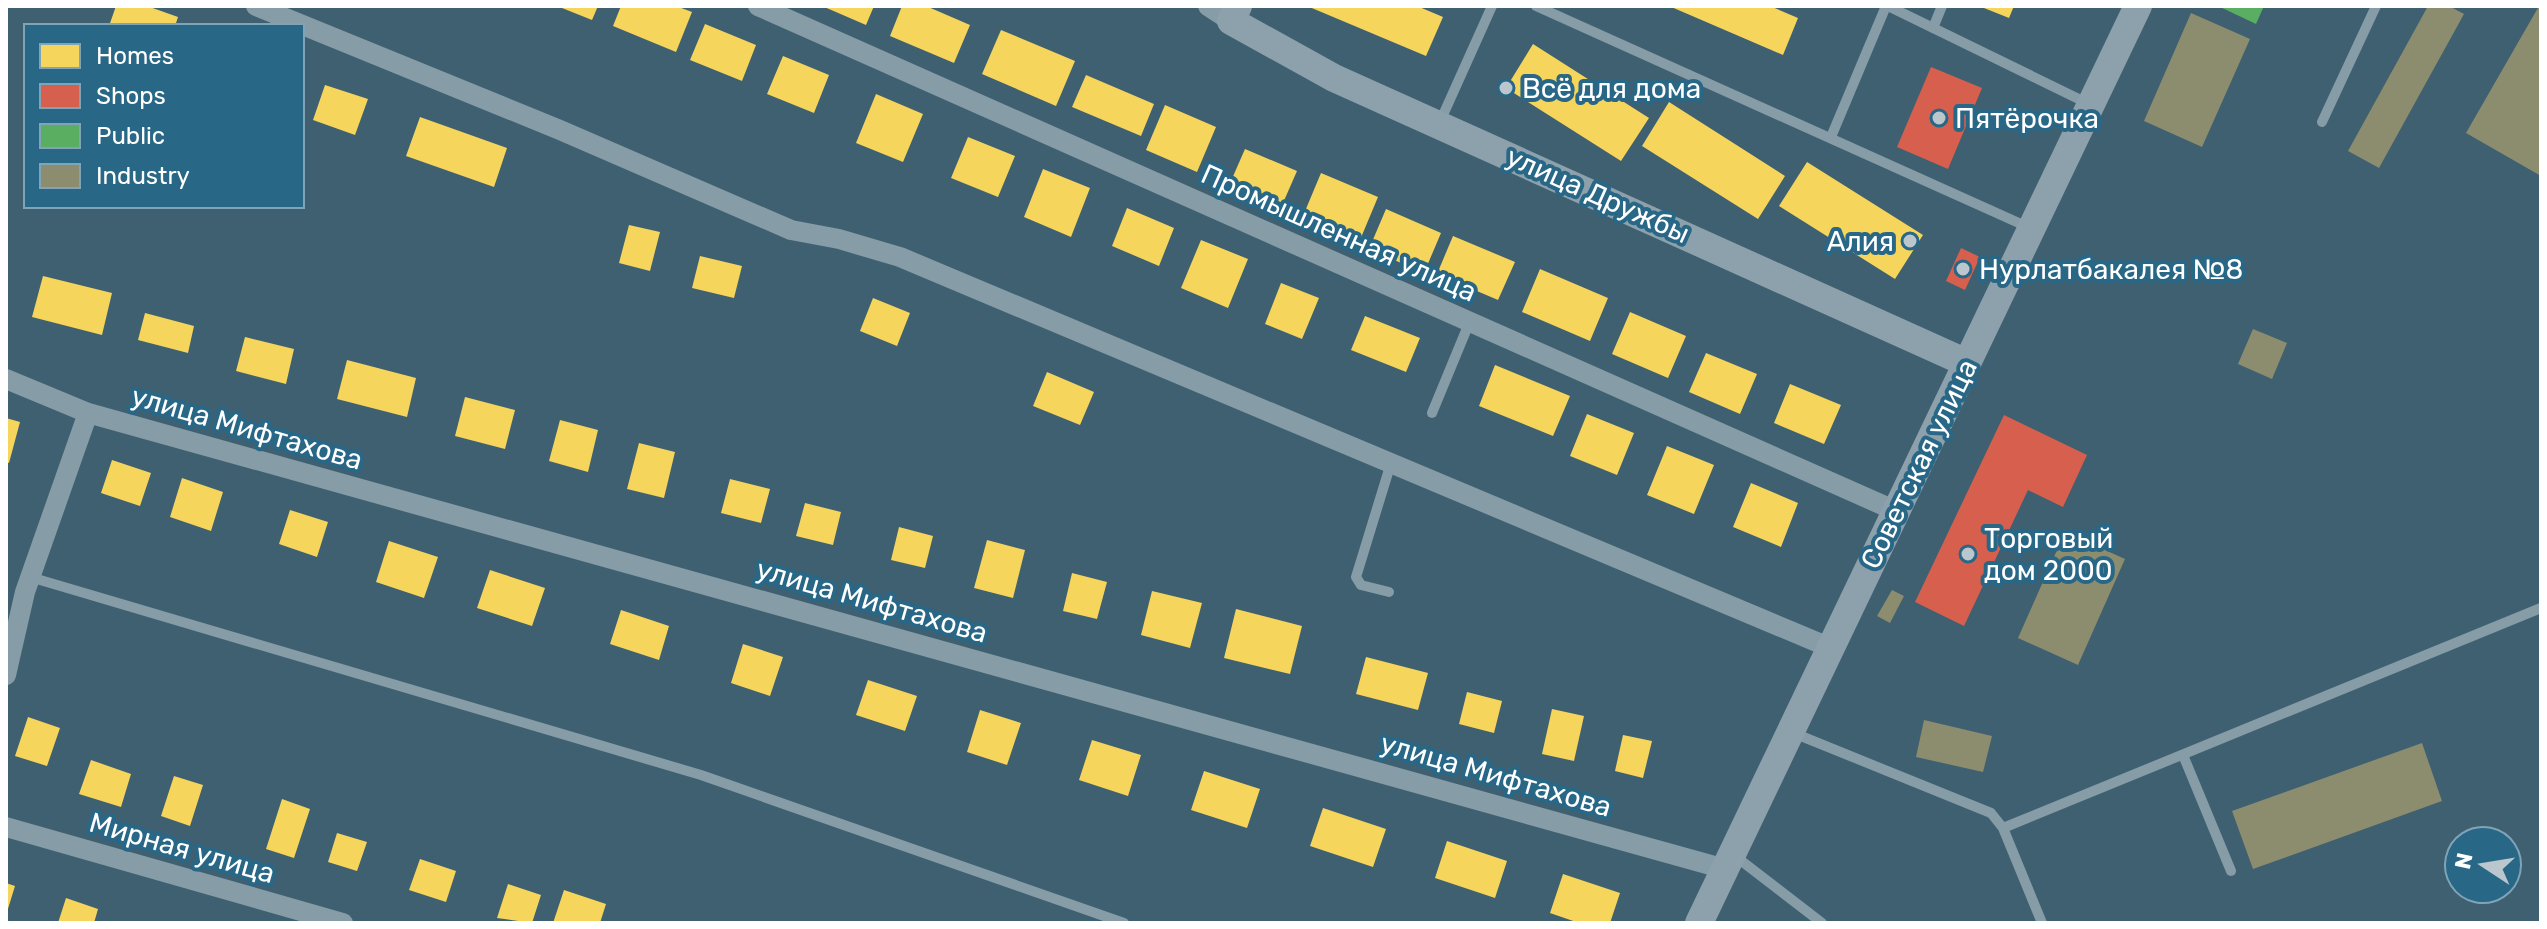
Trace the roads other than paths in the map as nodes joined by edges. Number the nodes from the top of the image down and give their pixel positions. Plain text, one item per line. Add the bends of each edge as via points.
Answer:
1 (256, 6) edge
2 (758, 6) edge
3 (1492, 6) edge
4 (1536, 6) edge
5 (1887, 6) edge
6 (1942, 6) edge
7 (2138, 6) edge
8 (2376, 6) edge
9 (1226, 10) edge
10 (300, 24) edge
11 (304, 26) edge
12 (1933, 28) junction
13 (2091, 105) junction
14 (2322, 122) dead end
15 (1439, 124) junction
16 (1831, 137) junction
17 (2032, 229) junction
18 (1470, 321) junction
19 (1967, 363) junction
20 (6, 379) edge
21 (88, 413) junction
22 (1432, 413) dead end
23 (1391, 463) junction
24 (1896, 511) junction
25 (30, 577) junction
26 (1389, 592) dead end
27 (2541, 608) edge
28 (1831, 648) junction
29 (6, 675) edge
30 (1791, 732) junction
31 (2183, 755) junction
32 (6, 827) edge
33 (2003, 828) junction
34 (1729, 862) junction
35 (2231, 871) dead end
36 (343, 923) edge
37 (1124, 923) edge
38 (1699, 923) edge
39 (1822, 923) edge
40 (2042, 923) edge

1 - 10 street
2 - 18 street, Промышленная улица
3 - 15 lane
4 - 16 lane
5 - 12 lane
5 - 16 lane
6 - 12 lane
7 - 13 main road, Советская улица
8 - 14 lane
9 - 15 main road, улица Дружбы via 1334,78
11 - 23 street via 791,230 900,257
12 - 13 lane
13 - 17 main road, Советская улица
15 - 19 main road, улица Дружбы
16 - 17 lane
17 - 19 main road, Советская улица
18 - 22 lane
18 - 24 street, Промышленная улица
19 - 24 main road, Советская улица
20 - 21 street, улица Мифтахова
21 - 25 street
21 - 34 street, улица Мифтахова
23 - 26 lane via 1356,572 1361,585
23 - 28 street
24 - 28 main road, Советская улица
25 - 29 street
25 - 37 lane via 701,775
27 - 31 lane
28 - 30 main road, Советская улица
30 - 33 lane via 1981,809
30 - 34 main road, Советская улица
31 - 33 lane
31 - 35 lane
32 - 36 street, Мирная улица
33 - 40 lane
34 - 38 main road, Советская улица
34 - 39 lane

